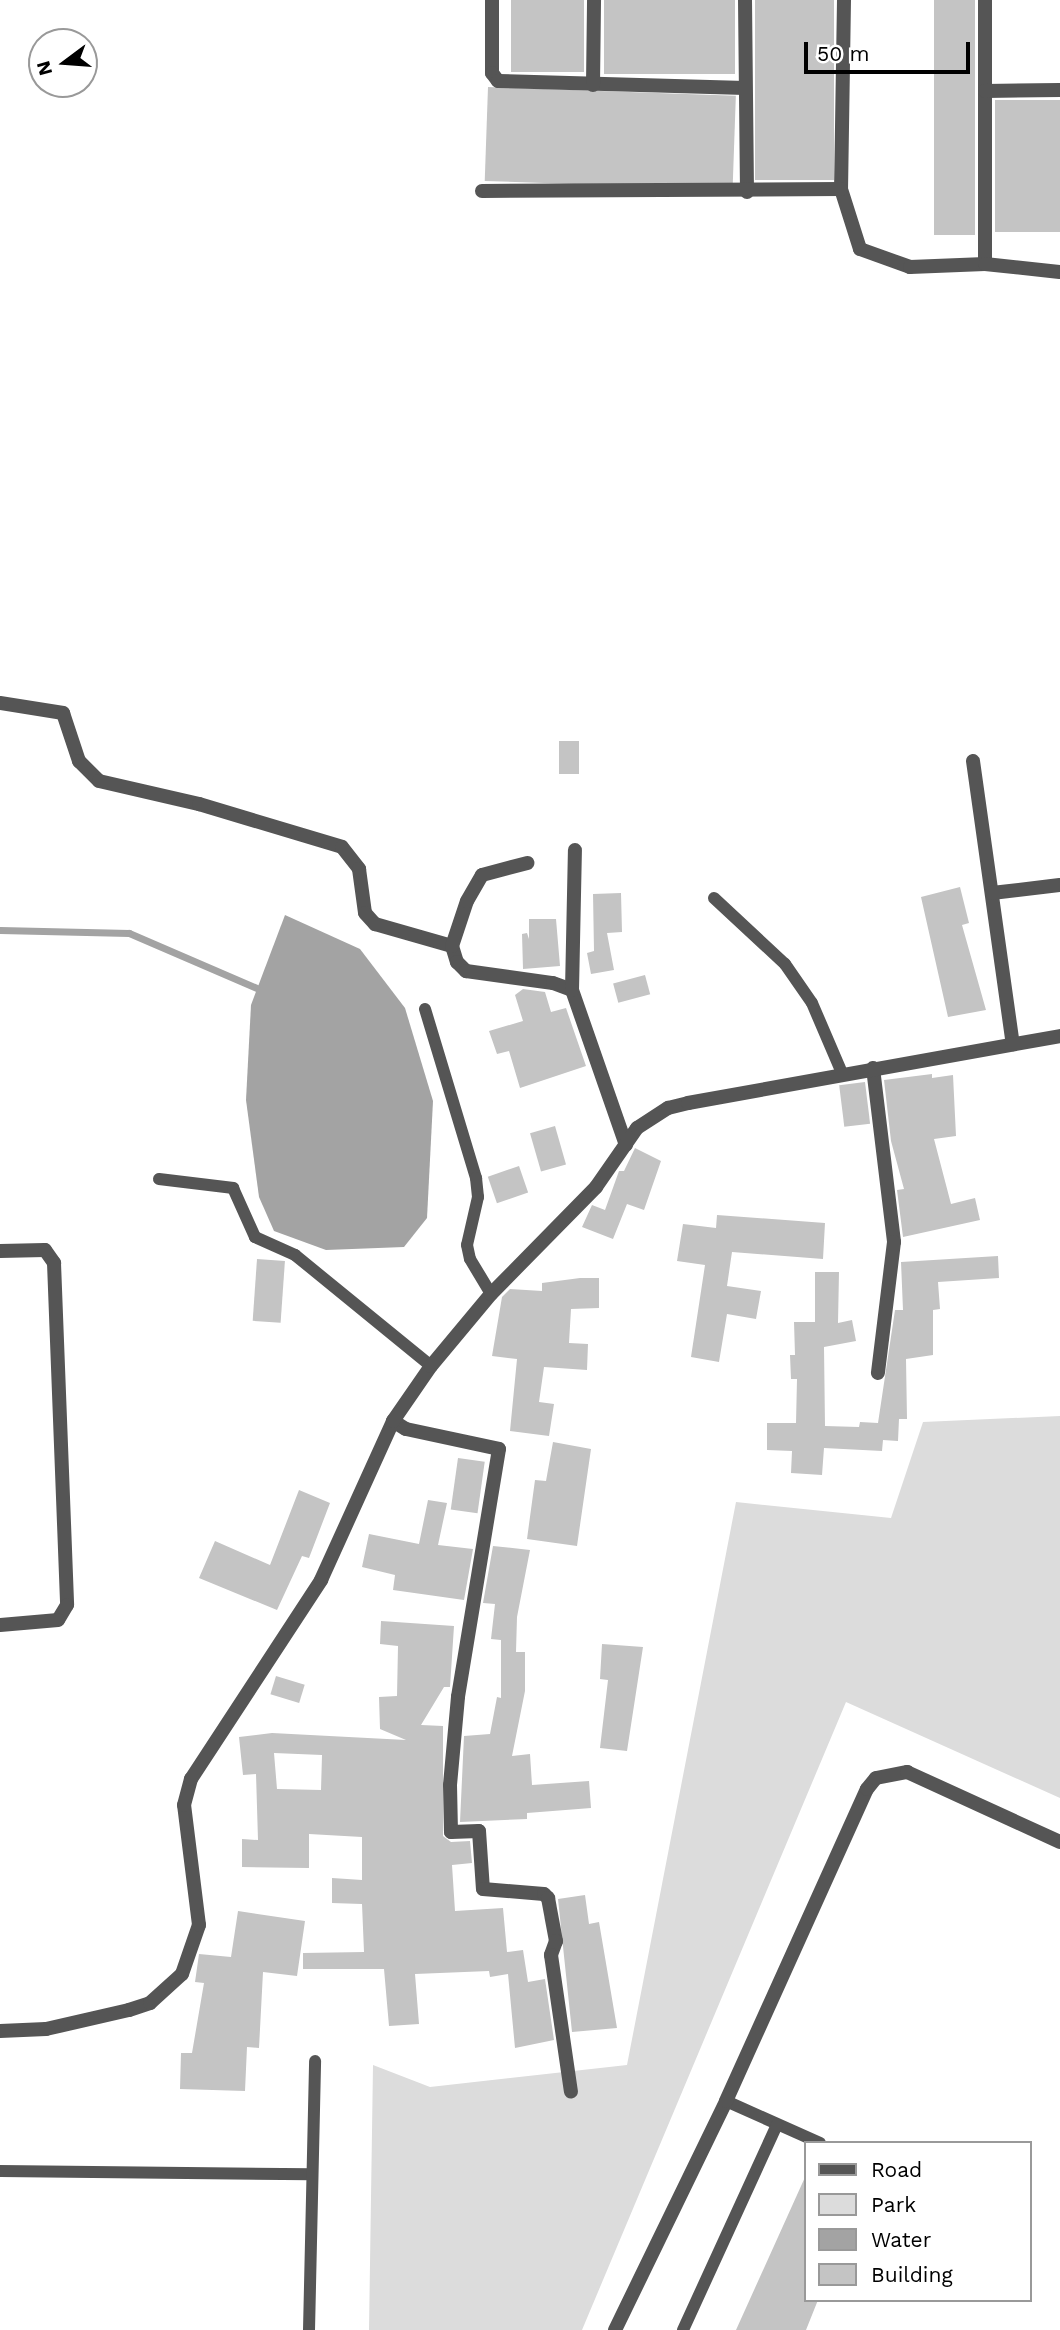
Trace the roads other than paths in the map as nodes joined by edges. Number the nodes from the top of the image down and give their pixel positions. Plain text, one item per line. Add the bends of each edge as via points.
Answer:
1 (492, 0) edge
2 (594, 0) edge
3 (745, 0) edge
4 (844, 0) edge
5 (985, 0) edge
6 (593, 85) junction
7 (745, 88) junction
8 (1060, 90) edge
9 (985, 91) junction
10 (841, 189) junction
11 (482, 191) dead end
12 (747, 192) junction
13 (985, 264) junction
14 (1060, 272) edge
15 (0, 703) edge
16 (973, 761) dead end
17 (575, 850) dead end
18 (527, 863) dead end
19 (1060, 885) edge
20 (992, 893) junction
21 (713, 898) dead end
22 (452, 946) junction
23 (572, 990) junction
24 (425, 1009) dead end
25 (1060, 1036) edge
26 (1013, 1044) junction
27 (873, 1068) junction
28 (842, 1073) junction
29 (626, 1145) junction
30 (159, 1179) dead end
31 (0, 1251) edge
32 (491, 1294) junction
33 (431, 1366) junction
34 (878, 1373) dead end
35 (393, 1421) junction
36 (0, 1625) edge
37 (1060, 1842) edge
38 (0, 2031) edge
39 (315, 2061) dead end
40 (571, 2092) dead end
41 (726, 2101) junction
42 (777, 2125) junction
43 (815, 2141) edge
44 (0, 2171) edge
45 (310, 2174) junction
46 (309, 2330) edge
47 (615, 2330) edge
48 (682, 2330) edge

1 - 6 street via 492,73 498,81
2 - 6 street
3 - 7 street
4 - 10 street
5 - 9 street
6 - 7 street
7 - 12 street
8 - 9 street
9 - 13 street
10 - 12 street
10 - 13 street via 855,238 867,254 910,267
11 - 12 street
13 - 14 street
15 - 22 street via 63,713 79,761 99,781 199,804 342,847 359,869 365,913 375,924
16 - 20 street
17 - 23 street
18 - 22 street via 482,875 467,901
19 - 20 street
20 - 26 street
21 - 28 lane via 785,964 827,1033
22 - 23 street via 466,971 553,983
23 - 29 street
24 - 32 lane via 475,1178 478,1198 467,1245 470,1259
25 - 26 street
26 - 27 street
27 - 28 street
27 - 34 street via 894,1242
28 - 29 street via 668,1108 637,1128
29 - 32 street via 578,1207
30 - 33 lane via 233,1188 255,1237 295,1255
31 - 36 street via 45,1250 54,1263 67,1605 58,1620
32 - 33 street
33 - 35 street
35 - 38 street via 321,1580 191,1779 184,1805 199,1925 182,1974 150,2003 129,2010 46,2029
35 - 40 street via 406,1429 499,1449 458,1696 451,1832 479,1831 483,1889 548,1898 555,1941 551,1955
37 - 41 street via 907,1772 876,1779 867,1789
39 - 45 lane
41 - 42 lane
41 - 47 street
42 - 43 lane
42 - 48 lane
44 - 45 lane
45 - 46 lane

